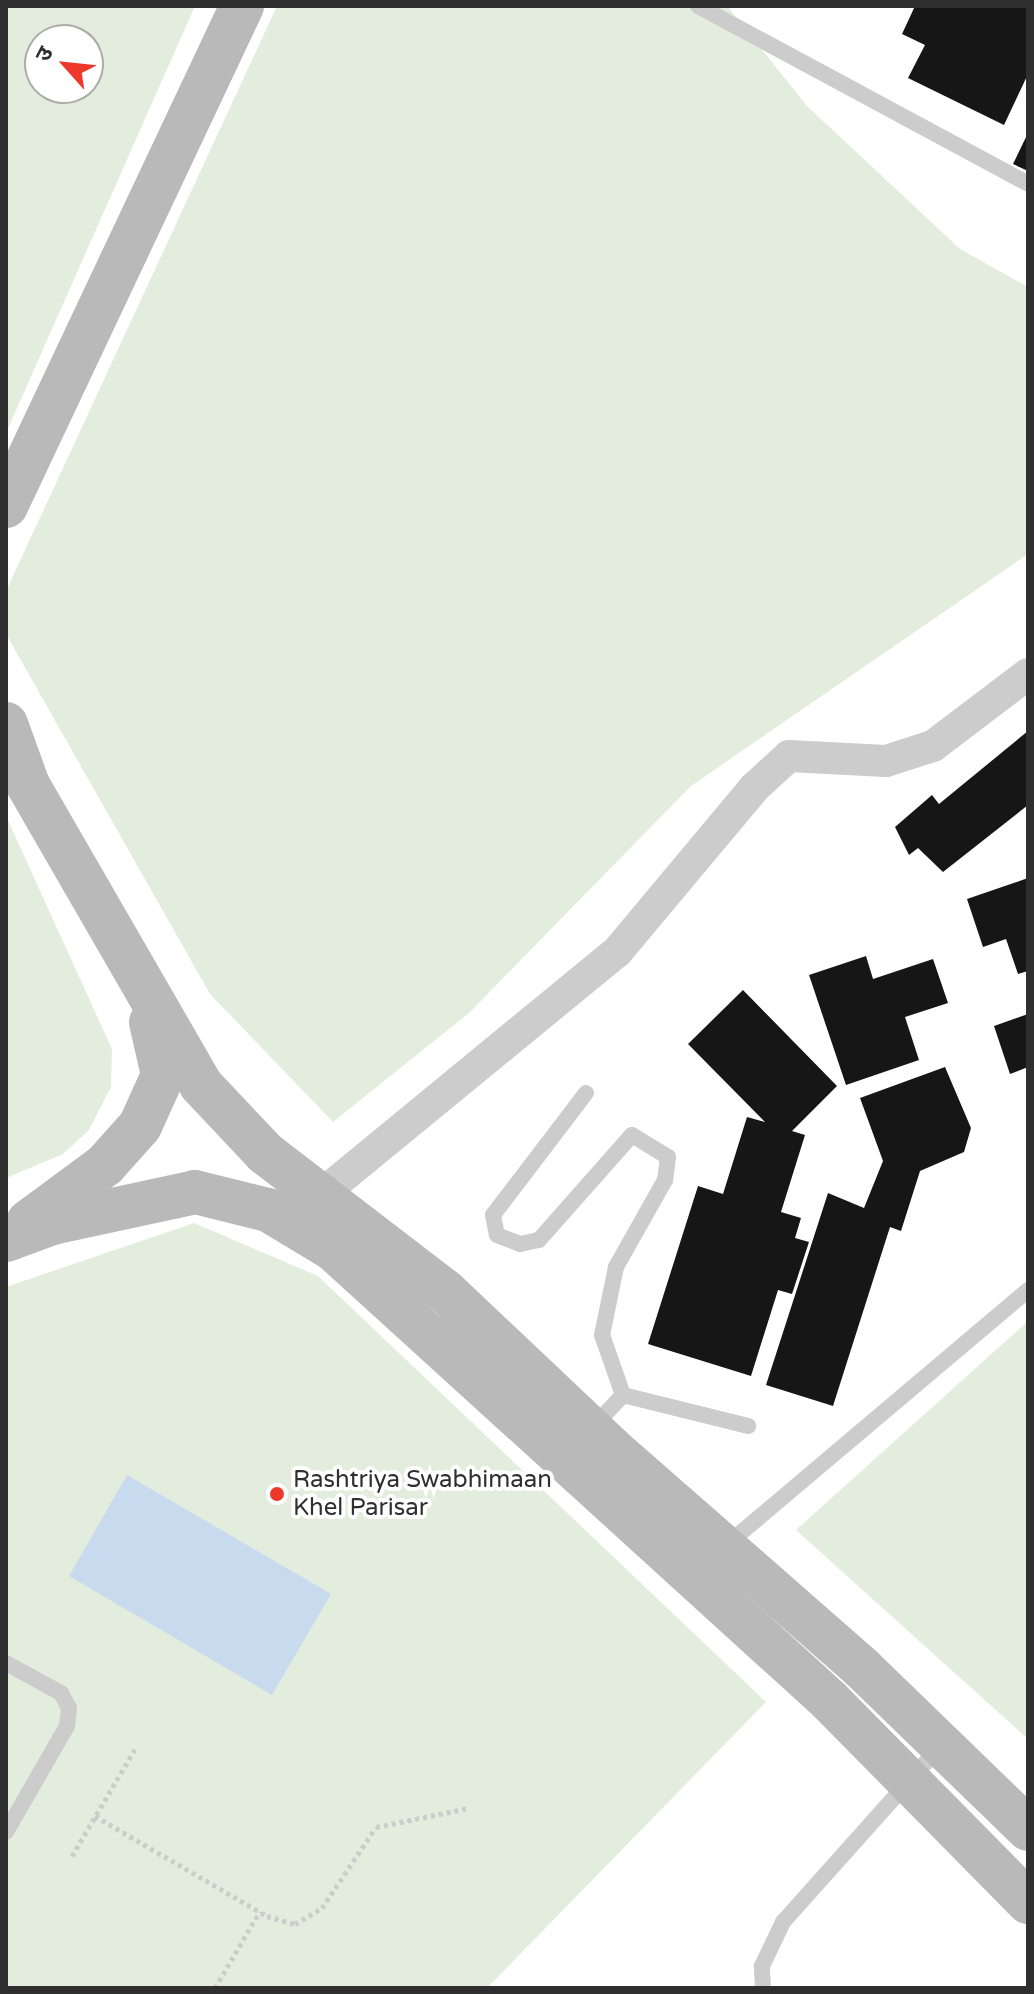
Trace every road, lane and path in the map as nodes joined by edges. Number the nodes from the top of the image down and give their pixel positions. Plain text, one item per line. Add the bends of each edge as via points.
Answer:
1 (242, 6) edge
2 (698, 6) edge
3 (1028, 184) edge
4 (6, 506) edge
5 (1028, 674) edge
6 (6, 724) edge
7 (17, 776) edge
8 (142, 976) junction
9 (586, 1093) dead end
10 (322, 1194) junction
11 (6, 1239) edge
12 (1028, 1290) edge
13 (623, 1395) junction
14 (748, 1426) dead end
15 (596, 1453) junction
16 (723, 1548) junction
17 (6, 1663) edge
18 (942, 1744) junction
19 (135, 1749) dead end
20 (908, 1778) junction
21 (469, 1808) dead end
22 (95, 1816) junction
23 (1028, 1829) edge
24 (6, 1832) edge
25 (72, 1856) dead end
26 (1028, 1902) edge
27 (260, 1911) junction
28 (215, 1988) edge
29 (763, 1988) edge

1 - 4 street
2 - 3 lane
5 - 10 street via 933,746 886,761 789,756 754,788 617,952
6 - 7 street
7 - 8 street
8 - 10 street via 201,1085 265,1153
8 - 11 street via 163,1075 140,1126 105,1165
9 - 13 lane via 493,1215 497,1235 520,1244 539,1240 632,1135 668,1157 665,1180 616,1267 602,1335
10 - 15 street via 445,1291
11 - 15 street via 52,1223 195,1192 268,1210 333,1249
12 - 16 lane
13 - 14 lane
13 - 15 lane
15 - 16 street
15 - 20 street
16 - 18 street
17 - 24 lane via 61,1693 69,1708 67,1726
18 - 20 lane
18 - 23 street
19 - 22 path
20 - 26 street
20 - 29 lane via 783,1922 762,1966
21 - 27 path via 376,1827 309,1920 280,1922
22 - 25 path
22 - 27 path
27 - 28 path

